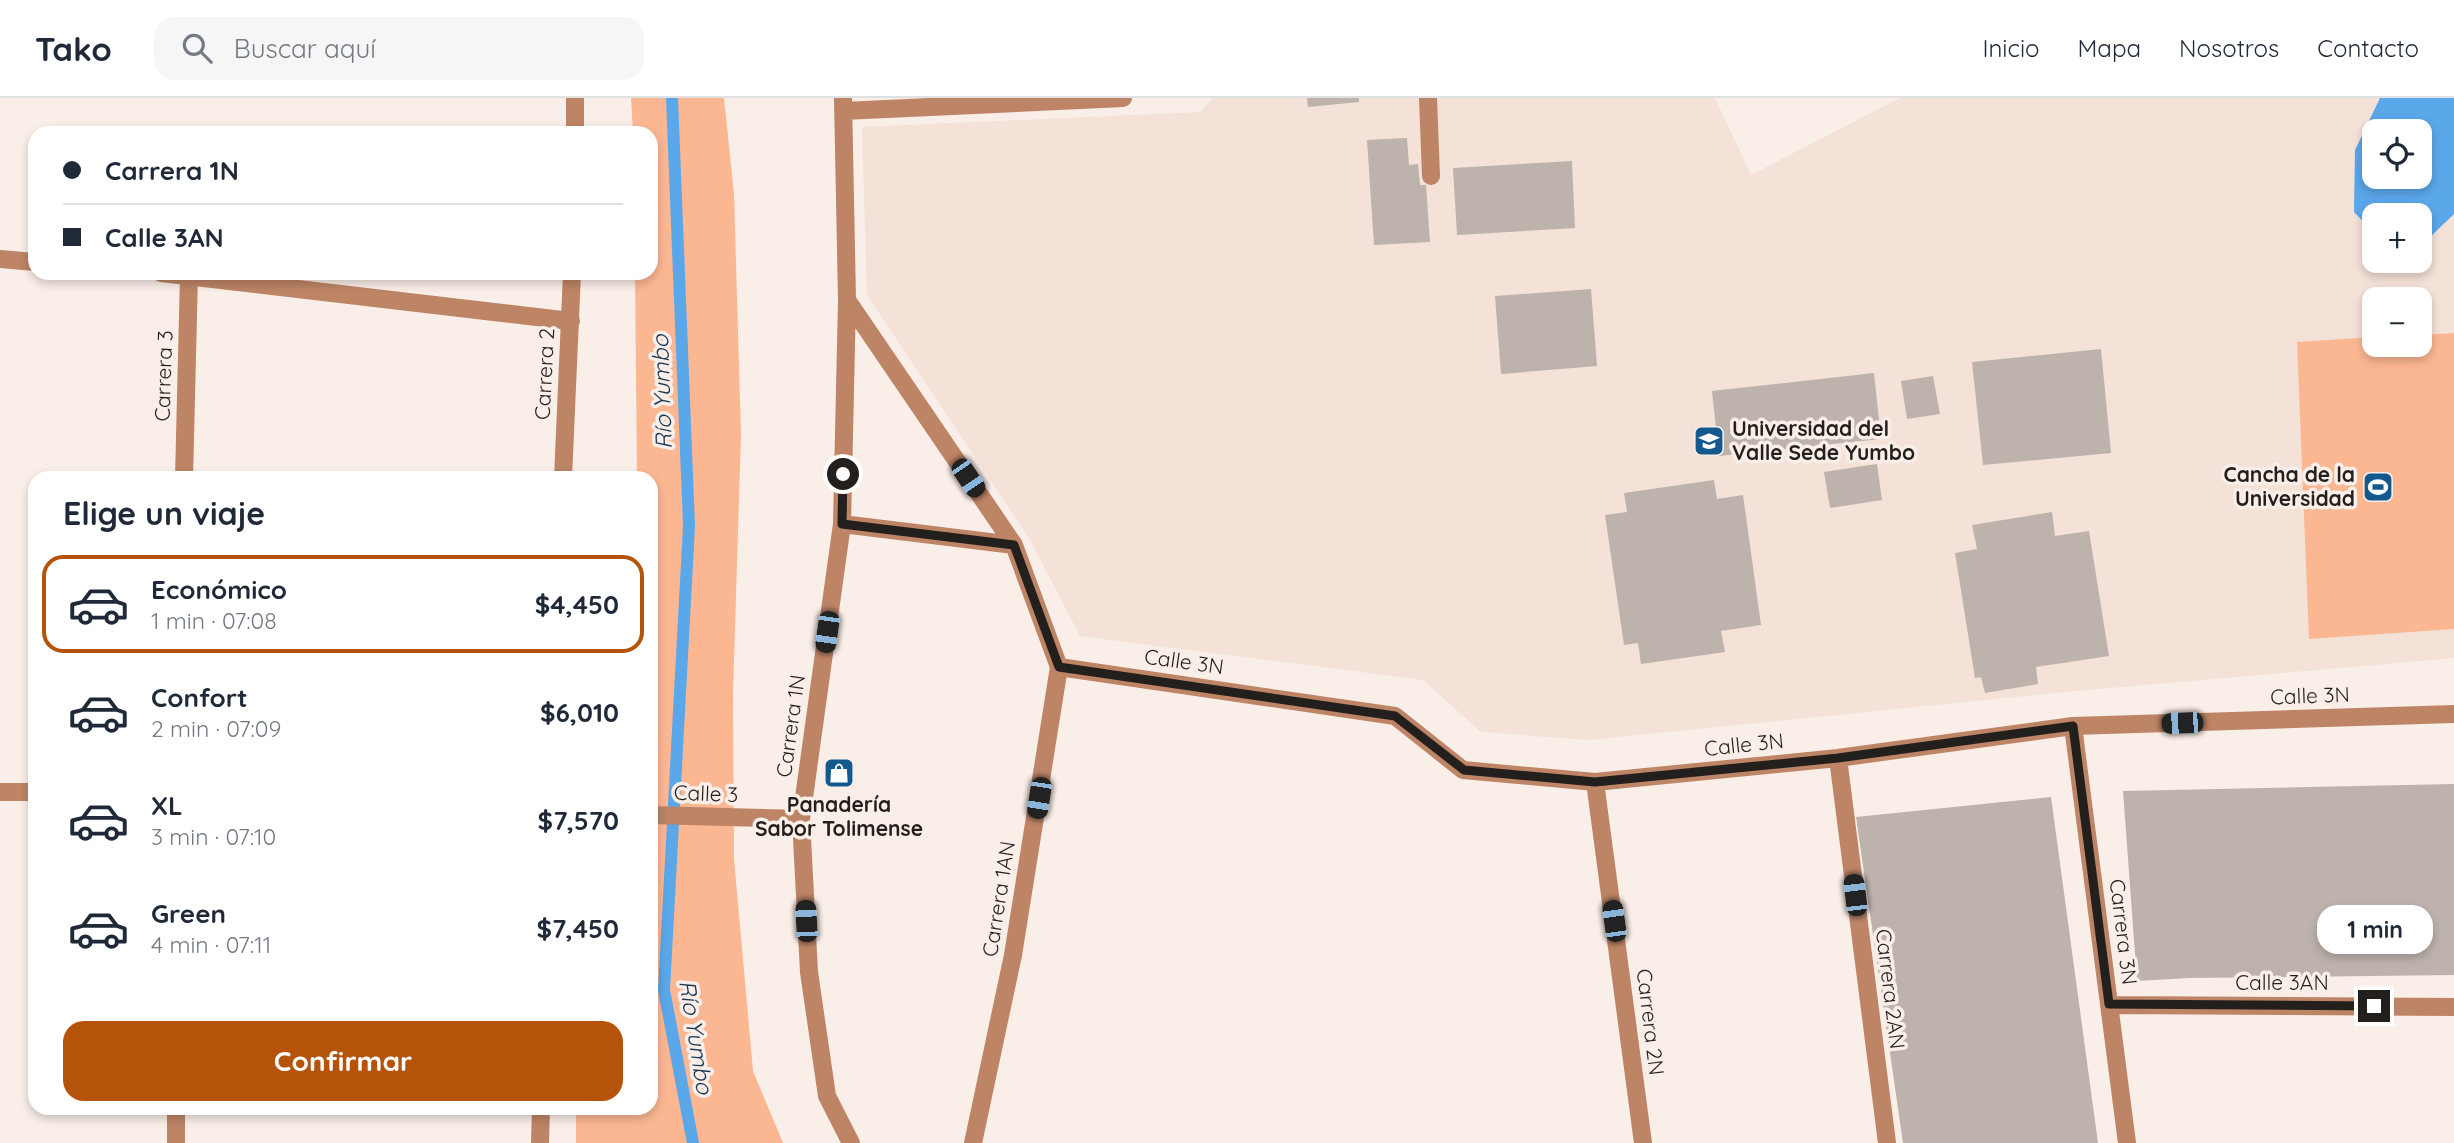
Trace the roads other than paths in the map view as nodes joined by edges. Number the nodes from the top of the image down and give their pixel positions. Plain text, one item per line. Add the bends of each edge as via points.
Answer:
1 (575, 98) edge
2 (1123, 98) edge
3 (1428, 98) edge
4 (843, 105) edge
5 (575, 126) edge
6 (1431, 176) dead end
7 (0, 259) edge
8 (28, 261) edge
9 (189, 280) edge
10 (231, 280) edge
11 (572, 280) edge
12 (847, 300) junction
13 (571, 321) junction
14 (184, 471) edge
15 (563, 471) edge
16 (842, 524) junction
17 (1014, 545) junction
18 (1059, 667) junction
19 (2454, 714) edge
20 (2073, 726) junction
21 (1838, 758) junction
22 (1595, 782) junction
23 (0, 792) edge
24 (28, 792) edge
25 (658, 815) edge
26 (801, 820) junction
27 (2109, 1004) junction
28 (2454, 1007) edge
29 (176, 1115) edge
30 (541, 1115) edge
31 (176, 1143) edge
32 (540, 1143) edge
33 (851, 1143) edge
34 (973, 1143) edge
35 (1643, 1143) edge
36 (1887, 1143) edge
37 (2127, 1143) edge

1 - 5 street
2 - 4 street
3 - 6 street
4 - 12 street, Carrera 1N
7 - 8 street
9 - 14 street, Carrera 3
10 - 13 street
11 - 13 street, Carrera 2
12 - 16 street, Carrera 1N
12 - 17 street, Carrera 1AN
13 - 15 street, Carrera 2
16 - 17 street
16 - 26 street, Carrera 1N
17 - 18 street, Carrera 1AN
18 - 22 street, Calle 3N via 1395,716 1464,770
18 - 34 street, Carrera 1AN via 1013,955
19 - 20 street, Calle 3N
20 - 21 street, Calle 3N
20 - 27 street, Carrera 3N
21 - 22 street, Calle 3N
21 - 36 street, Carrera 2AN
22 - 35 street, Carrera 2N
23 - 24 street
25 - 26 street, Calle 3
26 - 33 street, Carrera 1N via 809,972 827,1096
27 - 28 street, Calle 3AN
27 - 37 street, Carrera 3N
29 - 31 street
30 - 32 street

